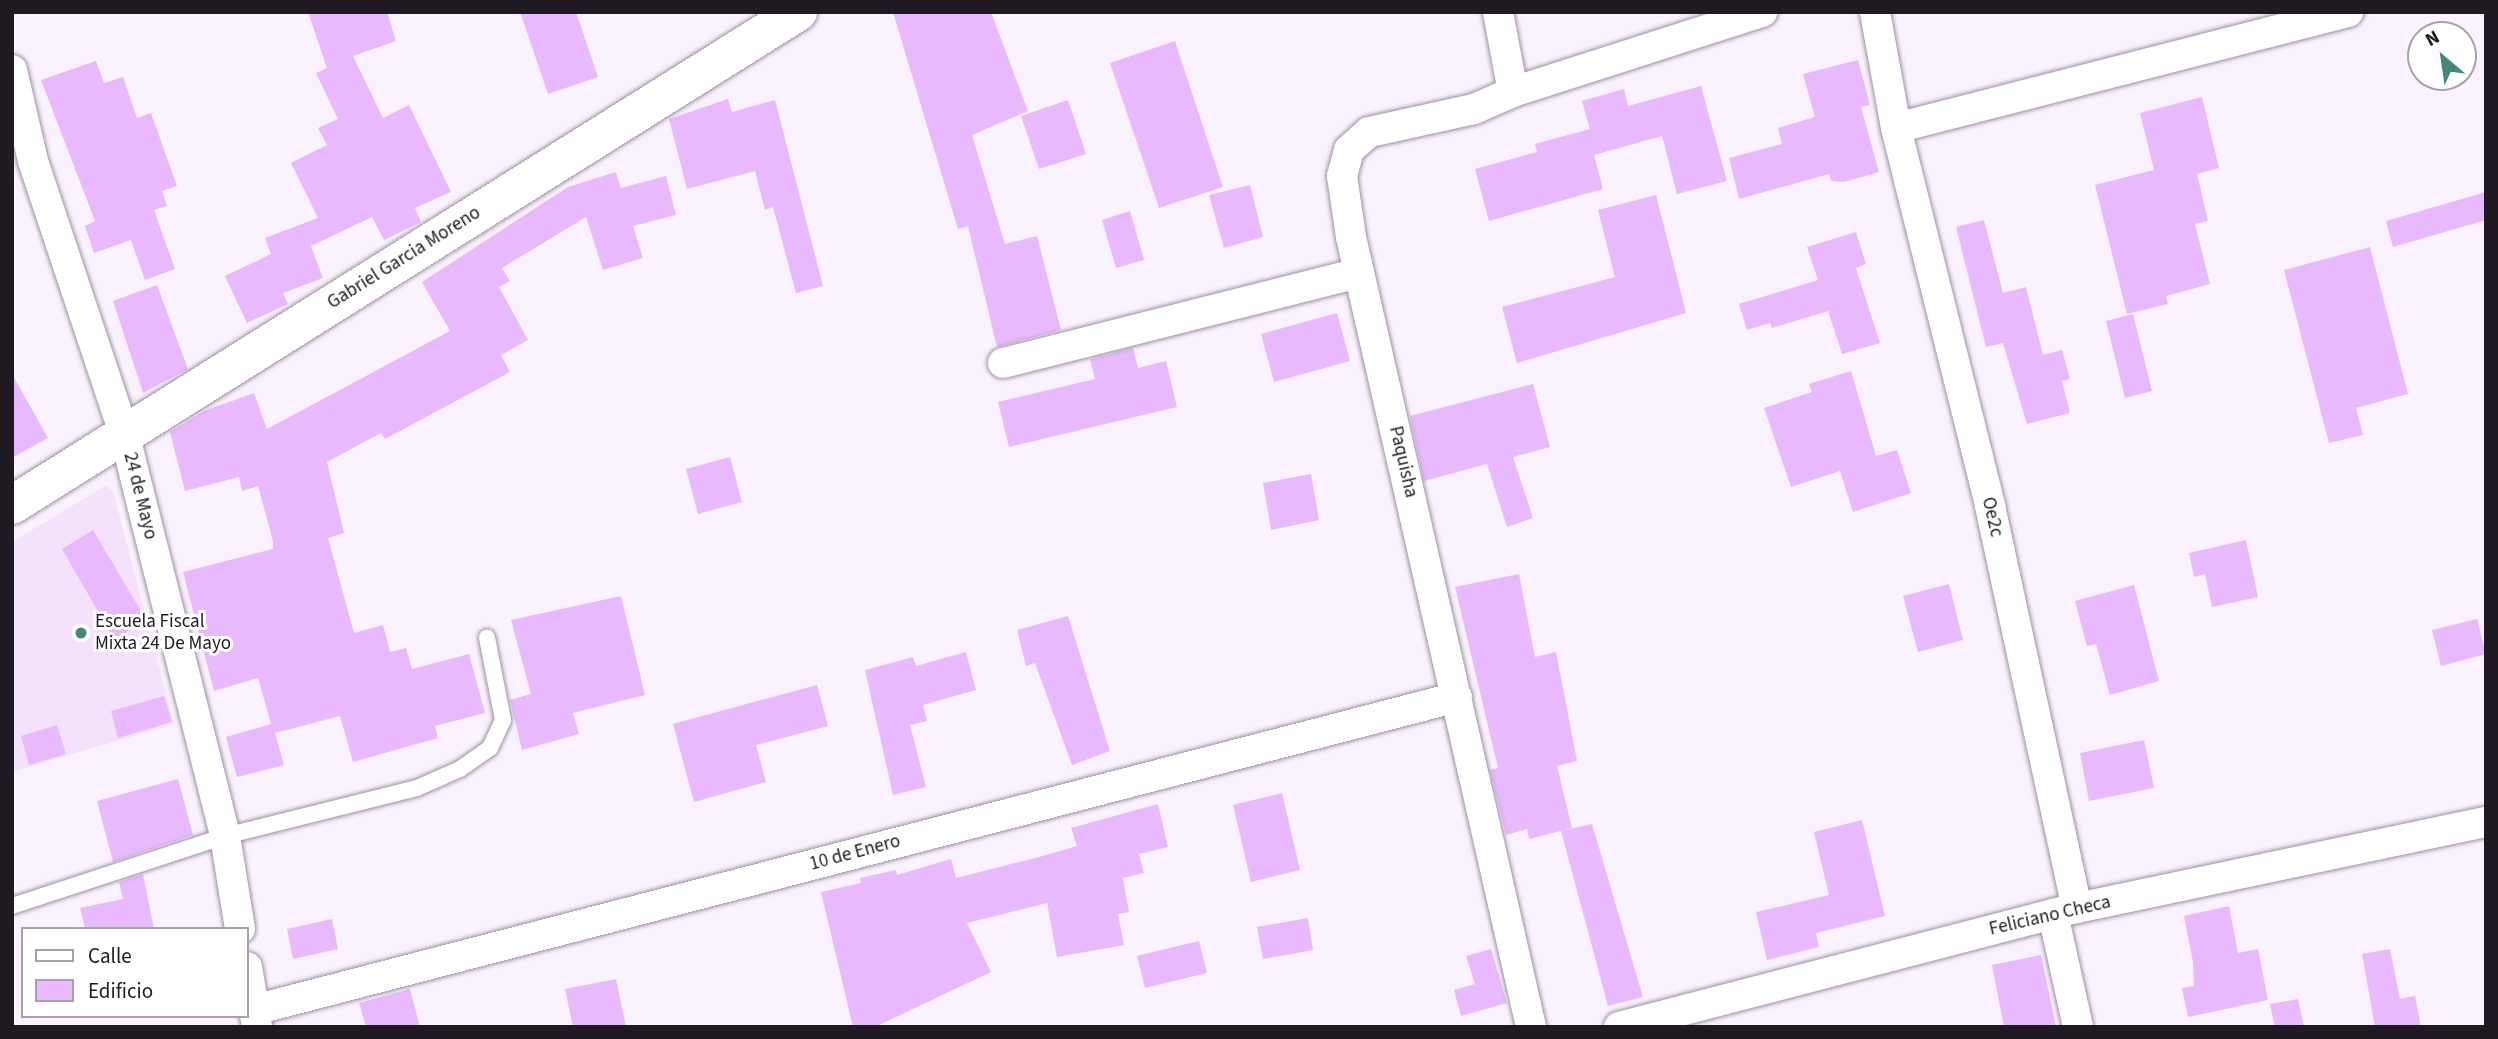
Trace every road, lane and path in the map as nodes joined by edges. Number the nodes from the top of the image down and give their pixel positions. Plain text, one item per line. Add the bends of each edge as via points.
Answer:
1 (798, 12) edge
2 (1498, 12) edge
3 (1762, 12) edge
4 (1875, 12) edge
5 (2348, 12) edge
6 (12, 70) edge
7 (1513, 92) junction
8 (1896, 128) junction
9 (23, 164) edge
10 (1359, 273) junction
11 (1003, 363) dead end
12 (124, 433) junction
13 (12, 505) edge
14 (486, 638) dead end
15 (1457, 697) junction
16 (2486, 822) edge
17 (225, 836) junction
18 (12, 906) edge
19 (2065, 911) junction
20 (240, 927) edge
21 (248, 973) edge
22 (255, 1018) edge
23 (1531, 1027) edge
24 (1619, 1027) edge
25 (2078, 1027) edge

1 - 12 street, Gabriel Garcia Moreno
2 - 7 street
3 - 7 street, Paquisha
4 - 8 street, Oe2c
5 - 8 street
6 - 9 street, 24 de Mayo
7 - 10 street, Paquisha via 1474,109 1369,132 1349,150 1342,176
8 - 19 street, Oe2c via 1990,506
9 - 12 street, 24 de Mayo
10 - 11 street
10 - 15 street, Paquisha
12 - 13 street, Gabriel Garcia Moreno
12 - 17 street, 24 de Mayo
14 - 17 lane via 503,720 490,748 417,788
15 - 22 street, 10 de Enero
15 - 23 street, Paquisha
16 - 19 street, Feliciano Checa
17 - 18 lane
17 - 20 street, 24 de Mayo
19 - 24 street, Feliciano Checa
19 - 25 street, Oe2c
21 - 22 street

